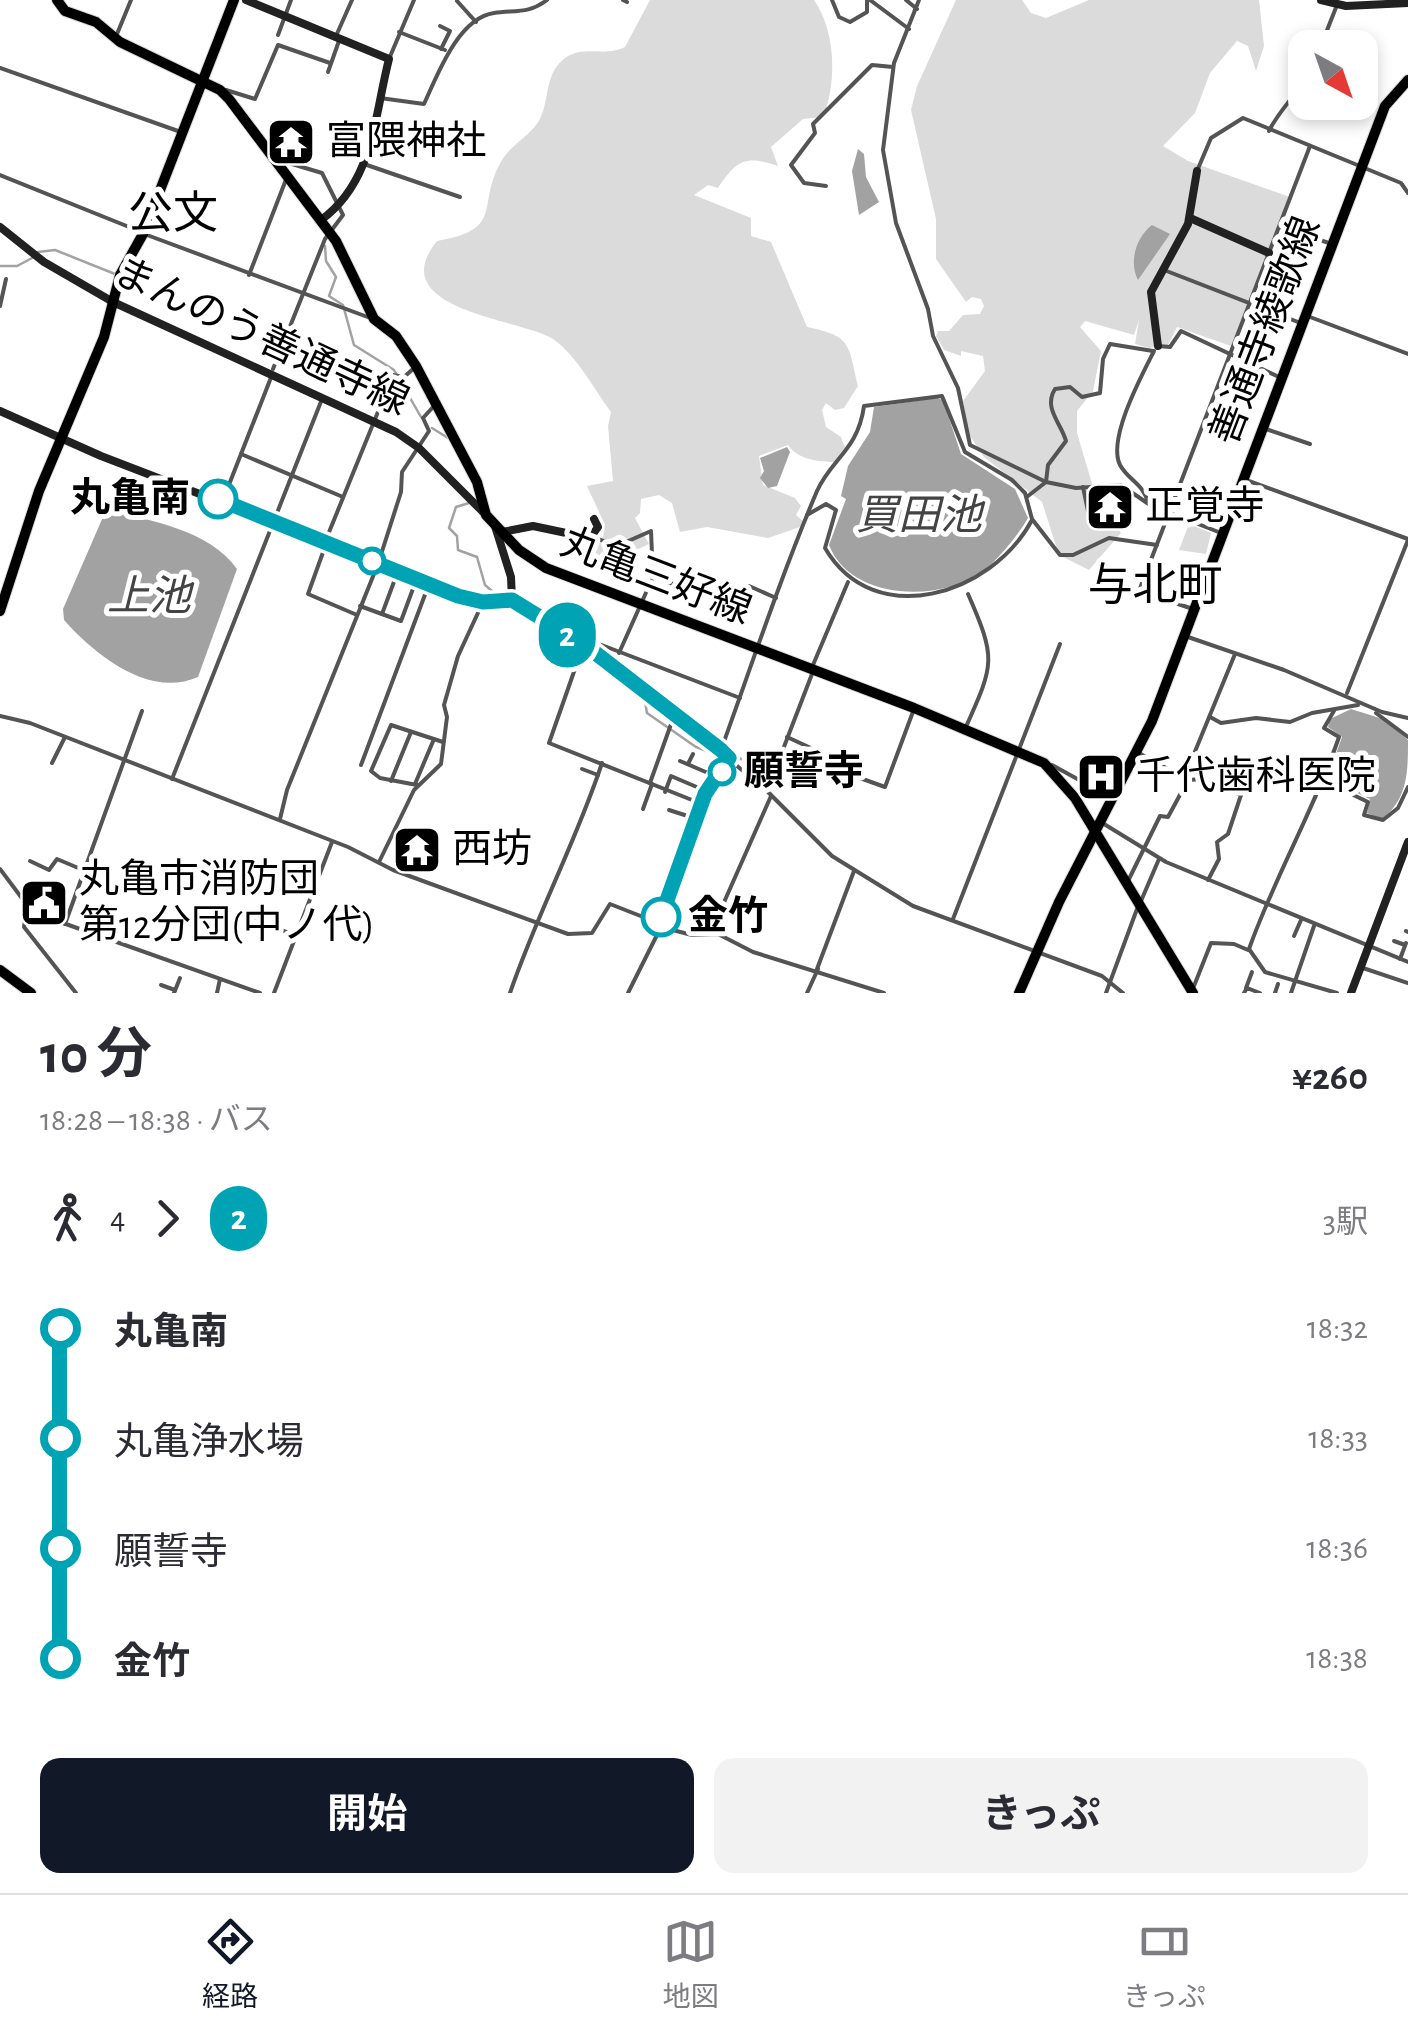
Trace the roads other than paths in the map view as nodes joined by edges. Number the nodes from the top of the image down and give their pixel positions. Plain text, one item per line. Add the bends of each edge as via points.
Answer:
1 (56, 0) edge
2 (131, 0) edge
3 (234, 0) edge
4 (246, 0) edge
5 (291, 0) edge
6 (352, 0) edge
7 (414, 0) edge
8 (547, 0) edge
9 (832, 0) edge
10 (868, 0) edge
11 (906, 0) edge
12 (918, 0) edge
13 (1321, 0) edge
14 (457, 1) edge
15 (1408, 3) edge
16 (1343, 4) edge
17 (916, 8) junction
18 (284, 15) junction
19 (476, 22) junction
20 (440, 26) dead end
21 (909, 29) junction
22 (1329, 30) edge
23 (398, 32) junction
24 (278, 35) dead end
25 (338, 37) junction
26 (115, 38) junction
27 (443, 50) junction
28 (389, 58) junction
29 (330, 64) junction
30 (893, 67) junction
31 (0, 68) edge
32 (328, 72) dead end
33 (1408, 80) edge
34 (203, 82) junction
35 (220, 90) junction
36 (378, 98) junction
37 (1288, 109) edge
38 (1269, 131) junction
39 (183, 133) junction
40 (1310, 146) junction
41 (274, 159) junction
42 (364, 164) junction
43 (1362, 166) junction
44 (1197, 172) joint
45 (0, 174) edge
46 (287, 176) junction
47 (826, 186) dead end
48 (1408, 193) edge
49 (460, 196) dead end
50 (338, 208) junction
51 (323, 218) junction
52 (1190, 218) junction
53 (0, 227) edge
54 (1280, 227) junction
55 (143, 234) junction
56 (331, 234) junction
57 (1332, 244) junction
58 (1269, 254) junction
59 (1164, 270) junction
60 (249, 274) junction
61 (6, 278) dead end
62 (303, 295) junction
63 (113, 302) junction
64 (0, 306) edge
65 (1248, 306) junction
66 (374, 319) junction
67 (1304, 320) junction
68 (1157, 348) junction
69 (1408, 354) edge
70 (1228, 356) junction
71 (416, 366) junction
72 (272, 372) junction
73 (1281, 378) junction
74 (322, 399) junction
75 (437, 404) junction
76 (0, 412) edge
77 (373, 422) junction
78 (1262, 428) junction
79 (64, 438) junction
80 (1310, 444) dead end
81 (419, 448) junction
82 (241, 454) junction
83 (290, 476) junction
84 (1242, 478) junction
85 (1046, 482) junction
86 (1084, 487) junction
87 (1028, 496) junction
88 (342, 497) junction
89 (223, 500) junction
90 (1148, 503) junction
91 (1088, 511) dead end
92 (1168, 512) junction
93 (807, 514) junction
94 (594, 519) dead end
95 (1032, 519) junction
96 (276, 520) junction
97 (494, 523) junction
98 (1221, 533) junction
99 (593, 537) junction
100 (1408, 540) edge
101 (326, 543) junction
102 (1157, 545) junction
103 (378, 564) junction
104 (398, 571) junction
105 (653, 577) junction
106 (416, 578) junction
107 (849, 580) junction
108 (429, 583) junction
109 (968, 594) dead end
110 (3, 597) edge
111 (776, 598) junction
112 (512, 600) junction
113 (483, 602) junction
114 (641, 604) junction
115 (360, 606) junction
116 (1193, 609) junction
117 (0, 611) edge
118 (356, 614) junction
119 (382, 614) junction
120 (1183, 635) junction
121 (1060, 644) dead end
122 (584, 646) junction
123 (756, 648) junction
124 (619, 652) junction
125 (1235, 654) junction
126 (813, 670) junction
127 (1346, 695) junction
128 (740, 698) junction
129 (914, 708) junction
130 (1335, 709) junction
131 (142, 711) dead end
132 (675, 713) junction
133 (0, 716) edge
134 (1210, 717) junction
135 (1408, 718) edge
136 (966, 728) junction
137 (411, 732) junction
138 (1408, 736) edge
139 (65, 737) junction
140 (786, 737) junction
141 (434, 739) junction
142 (445, 742) junction
143 (721, 750) junction
144 (1019, 750) junction
145 (1137, 752) junction
146 (693, 754) dead end
147 (729, 758) junction
148 (124, 761) junction
149 (680, 761) dead end
150 (602, 763) junction
151 (1044, 763) junction
152 (54, 764) dead end
153 (688, 764) junction
154 (361, 765) dead end
155 (582, 769) dead end
156 (598, 775) junction
157 (171, 780) junction
158 (391, 780) junction
159 (1188, 780) junction
160 (1324, 781) junction
161 (716, 782) junction
162 (416, 784) junction
163 (651, 784) junction
164 (1408, 787) edge
165 (707, 791) junction
166 (665, 792) junction
167 (770, 793) junction
168 (1114, 799) junction
169 (702, 804) junction
170 (643, 809) dead end
171 (670, 810) dead end
172 (697, 819) junction
173 (280, 820) junction
174 (1099, 827) junction
175 (332, 842) junction
176 (1143, 847) junction
177 (1407, 847) edge
178 (1159, 859) junction
179 (30, 861) dead end
180 (379, 862) junction
181 (0, 869) edge
182 (83, 870) junction
183 (854, 870) junction
184 (1128, 880) junction
185 (1208, 880) junction
186 (1140, 902) junction
187 (1266, 904) junction
188 (27, 905) junction
189 (252, 908) dead end
190 (264, 914) dead end
191 (952, 919) junction
192 (1301, 920) junction
193 (536, 921) junction
194 (260, 922) junction
195 (65, 924) junction
196 (661, 925) junction
197 (1314, 926) junction
198 (715, 934) junction
199 (297, 936) junction
200 (1294, 936) dead end
201 (1394, 941) dead end
202 (1406, 944) edge
203 (1369, 947) junction
204 (1249, 949) junction
205 (1037, 951) junction
206 (1400, 959) junction
207 (1408, 962) edge
208 (1360, 967) junction
209 (818, 969) junction
210 (0, 970) edge
211 (1252, 972) dead end
212 (1392, 977) junction
213 (180, 978) dead end
214 (220, 979) junction
215 (1296, 980) junction
216 (1111, 981) junction
217 (1408, 983) edge
218 (1278, 984) dead end
219 (1389, 984) dead end
220 (161, 985) dead end
221 (1192, 991) edge
222 (1245, 991) edge
223 (174, 992) edge
224 (32, 993) edge
225 (76, 993) edge
226 (216, 993) edge
227 (260, 993) edge
228 (274, 993) edge
229 (510, 993) edge
230 (628, 993) edge
231 (807, 993) edge
232 (884, 993) edge
233 (1020, 993) edge
234 (1106, 993) edge
235 (1123, 993) edge
236 (1260, 993) edge
237 (1275, 993) edge
238 (1291, 993) edge
239 (1337, 993) edge
240 (1352, 993) edge

1 - 26 main road
2 - 26 street
3 - 34 main road
4 - 18 main road
5 - 18 street
6 - 25 street
7 - 23 street
8 - 19 street
9 - 10 street via 839,17 850,22 867,12
10 - 21 street
11 - 17 street
12 - 17 street
13 - 16 main road
14 - 19 street
15 - 16 main road
16 - 22 street
17 - 21 street
18 - 24 street
18 - 25 main road
19 - 27 street
20 - 27 street via 450,31
21 - 30 street
23 - 27 street
23 - 28 street
25 - 28 main road
25 - 29 street
26 - 34 main road
27 - 36 street via 424,104
28 - 36 main road
29 - 32 street
29 - 35 street via 278,45 254,99
30 - 47 street via 872,66 813,124 815,134 792,159 804,183
30 - 85 street via 882,150 893,212 933,336 958,388 967,440 978,452
31 - 39 street
33 - 43 main road, 善通寺綾歌線 via 1385,106
34 - 35 main road
34 - 39 main road
35 - 41 main road
36 - 42 main road
37 - 38 street
38 - 40 street
38 - 44 street via 1243,118 1232,123 1211,138
39 - 55 main road
40 - 43 street
40 - 54 street
41 - 46 main road
41 - 50 street via 322,172
42 - 49 street
42 - 50 main road
43 - 48 street
43 - 57 main road, 善通寺綾歌線
44 - 52 main road
45 - 55 street
46 - 51 main road
46 - 60 street
50 - 51 main road
50 - 56 street via 343,215
51 - 56 main road
52 - 58 main road
52 - 59 main road
53 - 63 main road, まんのう善通寺線
54 - 57 street
54 - 58 street
55 - 60 street
55 - 63 main road
56 - 62 street
56 - 66 main road
57 - 67 main road, 善通寺綾歌線
58 - 65 street
59 - 65 street
59 - 68 main road via 1151,292
60 - 62 street
61 - 64 street
62 - 66 street
62 - 72 street
63 - 72 main road, まんのう善通寺線
63 - 79 main road
65 - 67 street
65 - 70 street
66 - 71 main road via 396,336
67 - 69 street
67 - 73 main road, 善通寺綾歌線
68 - 70 street via 1170,347 1181,331
68 - 85 street via 1110,344 1100,394 1082,398 1070,387 1055,389 1053,415 1066,441 1048,465
68 - 90 street via 1118,445 1120,465
70 - 73 street
70 - 92 street
71 - 75 main road
71 - 77 street via 404,377 393,375
72 - 74 main road, まんのう善通寺線
72 - 82 street
73 - 78 main road, 善通寺綾歌線
74 - 77 main road, まんのう善通寺線
74 - 83 street
75 - 81 street via 424,416 429,431
75 - 97 main road
76 - 79 main road
77 - 81 main road, まんのう善通寺線
77 - 88 street
78 - 80 street
78 - 84 main road, 善通寺綾歌線
79 - 89 main road
79 - 110 main road
81 - 97 main road, まんのう善通寺線
81 - 103 street via 402,472
82 - 83 street
82 - 89 street
83 - 88 street
83 - 96 street
84 - 98 main road, 善通寺綾歌線
84 - 100 street
85 - 86 street
85 - 87 street
86 - 90 street via 1121,485
86 - 91 street
87 - 93 street via 966,452 940,396 864,406 854,441 825,476
87 - 95 street
88 - 101 street
89 - 96 main road
90 - 92 street
92 - 98 street
92 - 102 street
93 - 107 street via 826,504 836,510 824,548
93 - 111 street
94 - 99 main road
95 - 102 street via 1062,556 1109,538
95 - 107 street via 996,564 962,586 906,594
96 - 101 main road
96 - 157 street
97 - 99 main road
97 - 112 main road
97 - 114 main road, 丸亀三好線 via 546,568
98 - 116 main road, 善通寺綾歌線
99 - 105 street via 617,546 651,531
100 - 127 street
101 - 103 main road
101 - 118 street via 308,594
102 - 116 street via 1139,591
103 - 104 main road
103 - 115 street
104 - 106 main road
104 - 119 street
105 - 111 street via 731,604 749,586
105 - 114 street
106 - 108 main road
106 - 119 street via 401,621
107 - 126 street
108 - 113 main road
108 - 154 street
109 - 136 street via 991,651
110 - 117 main road
111 - 123 street
112 - 113 main road
112 - 122 street
113 - 142 street via 444,705
114 - 123 main road, 丸亀三好線
114 - 124 street
115 - 118 street
115 - 119 street
116 - 120 main road, 善通寺綾歌線
118 - 173 street
120 - 125 street
120 - 145 main road, 善通寺綾歌線
121 - 144 street
122 - 124 street
122 - 132 street
122 - 150 street via 549,743
123 - 126 main road, 丸亀三好線
123 - 128 street
124 - 128 street
125 - 127 street
125 - 134 street
126 - 129 main road, 丸亀三好線
126 - 140 street
127 - 135 street
128 - 143 street
129 - 136 main road, 丸亀三好線
129 - 140 street via 885,787 846,773 839,762
130 - 134 street via 1290,722 1221,723
130 - 138 street via 1359,705
130 - 160 street via 1324,728 1338,737
131 - 148 street
132 - 143 street
132 - 163 street
133 - 139 street
134 - 159 street
136 - 144 main road, 丸亀三好線
137 - 141 street
137 - 158 street
137 - 158 street via 391,724 371,771
139 - 148 street
139 - 152 street
140 - 167 street
141 - 142 street
141 - 162 street
142 - 162 street via 439,769
143 - 147 street
144 - 151 main road, 丸亀三好線
144 - 191 street
145 - 159 street
145 - 168 main road, 善通寺綾歌線
146 - 153 street
147 - 161 street
147 - 167 street
148 - 157 street
148 - 182 street
149 - 153 street
150 - 156 street
150 - 163 street
151 - 168 street
151 - 174 main road, 丸亀三好線
153 - 161 street
155 - 156 street
156 - 193 street
157 - 173 street
158 - 162 street
159 - 176 street
159 - 185 street via 1203,778 1240,795
160 - 164 street via 1368,802 1364,815 1383,820
160 - 187 street
161 - 165 street
162 - 180 street
163 - 166 street
163 - 170 street
165 - 166 street via 671,776
165 - 169 street
166 - 169 street
167 - 183 street via 826,852
167 - 198 street
168 - 174 main road, 善通寺綾歌線
169 - 172 street
171 - 172 street
172 - 196 street
173 - 175 street
174 - 176 street
174 - 184 main road, 丸亀三好線
174 - 205 main road, 善通寺綾歌線
175 - 180 street
175 - 199 street
176 - 178 street
176 - 184 street
177 - 203 main road
178 - 185 street
178 - 186 street
179 - 182 street via 50,870 57,859
180 - 193 street
181 - 188 street
182 - 195 street
183 - 191 street via 913,906
183 - 209 street
184 - 186 main road, 丸亀三好線
185 - 187 street
186 - 216 street
186 - 221 main road, 丸亀三好線
187 - 192 street
187 - 204 street
188 - 195 street
188 - 225 street via 24,927
189 - 194 street via 245,916
190 - 194 street
191 - 205 street
192 - 197 street
192 - 200 street
193 - 196 street via 568,934 592,933 610,904
193 - 229 street
194 - 199 street
195 - 214 street
196 - 198 street via 692,936
196 - 230 street
197 - 203 street
197 - 215 street
198 - 209 street
199 - 228 street
201 - 202 street
202 - 206 street
203 - 206 street
203 - 208 main road
204 - 215 street via 1265,972
204 - 221 street via 1211,943
205 - 216 street
205 - 233 main road, 善通寺綾歌線
206 - 207 street
208 - 212 street
208 - 240 main road
209 - 231 street
209 - 232 street
210 - 224 main road
211 - 222 street
212 - 217 street
212 - 219 street
213 - 223 street
214 - 226 street
214 - 227 street
215 - 238 street
215 - 239 street
216 - 234 street
216 - 235 street
218 - 237 street
220 - 223 street
222 - 236 street

